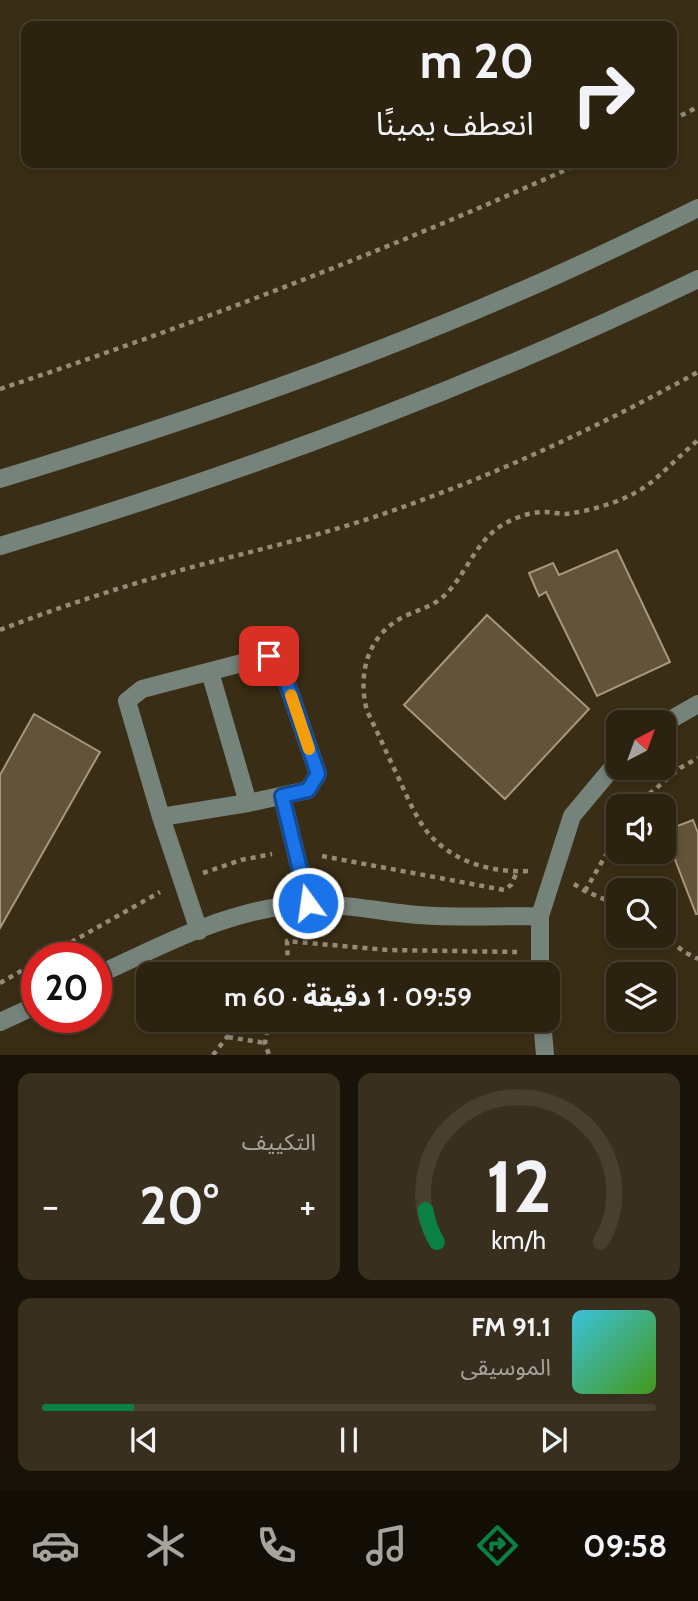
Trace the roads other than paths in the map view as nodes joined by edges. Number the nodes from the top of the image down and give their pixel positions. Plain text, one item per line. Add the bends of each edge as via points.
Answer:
1 (698, 208) edge
2 (698, 279) edge
3 (0, 479) edge
4 (0, 546) edge
5 (210, 672) junction
6 (698, 704) edge
7 (676, 717) edge
8 (606, 776) edge
9 (282, 796) junction
10 (248, 803) junction
11 (161, 817) junction
12 (308, 903) junction
13 (540, 916) junction
14 (199, 931) junction
15 (540, 962) edge
16 (112, 968) edge
17 (21, 1012) edge
18 (0, 1022) edge
19 (543, 1032) edge
20 (545, 1055) edge

1 - 3 street via 500,300 373,351 116,444
2 - 4 street via 416,403 166,494
5 - 9 street via 269,656 280,663 318,774 308,790
5 - 10 street
5 - 11 street via 142,689 127,701
6 - 7 street
8 - 13 street via 572,817
9 - 10 street
9 - 12 street
10 - 11 street
11 - 14 street
12 - 13 street via 418,915
12 - 14 street via 259,910
13 - 15 street
14 - 16 street
17 - 18 street
19 - 20 street

